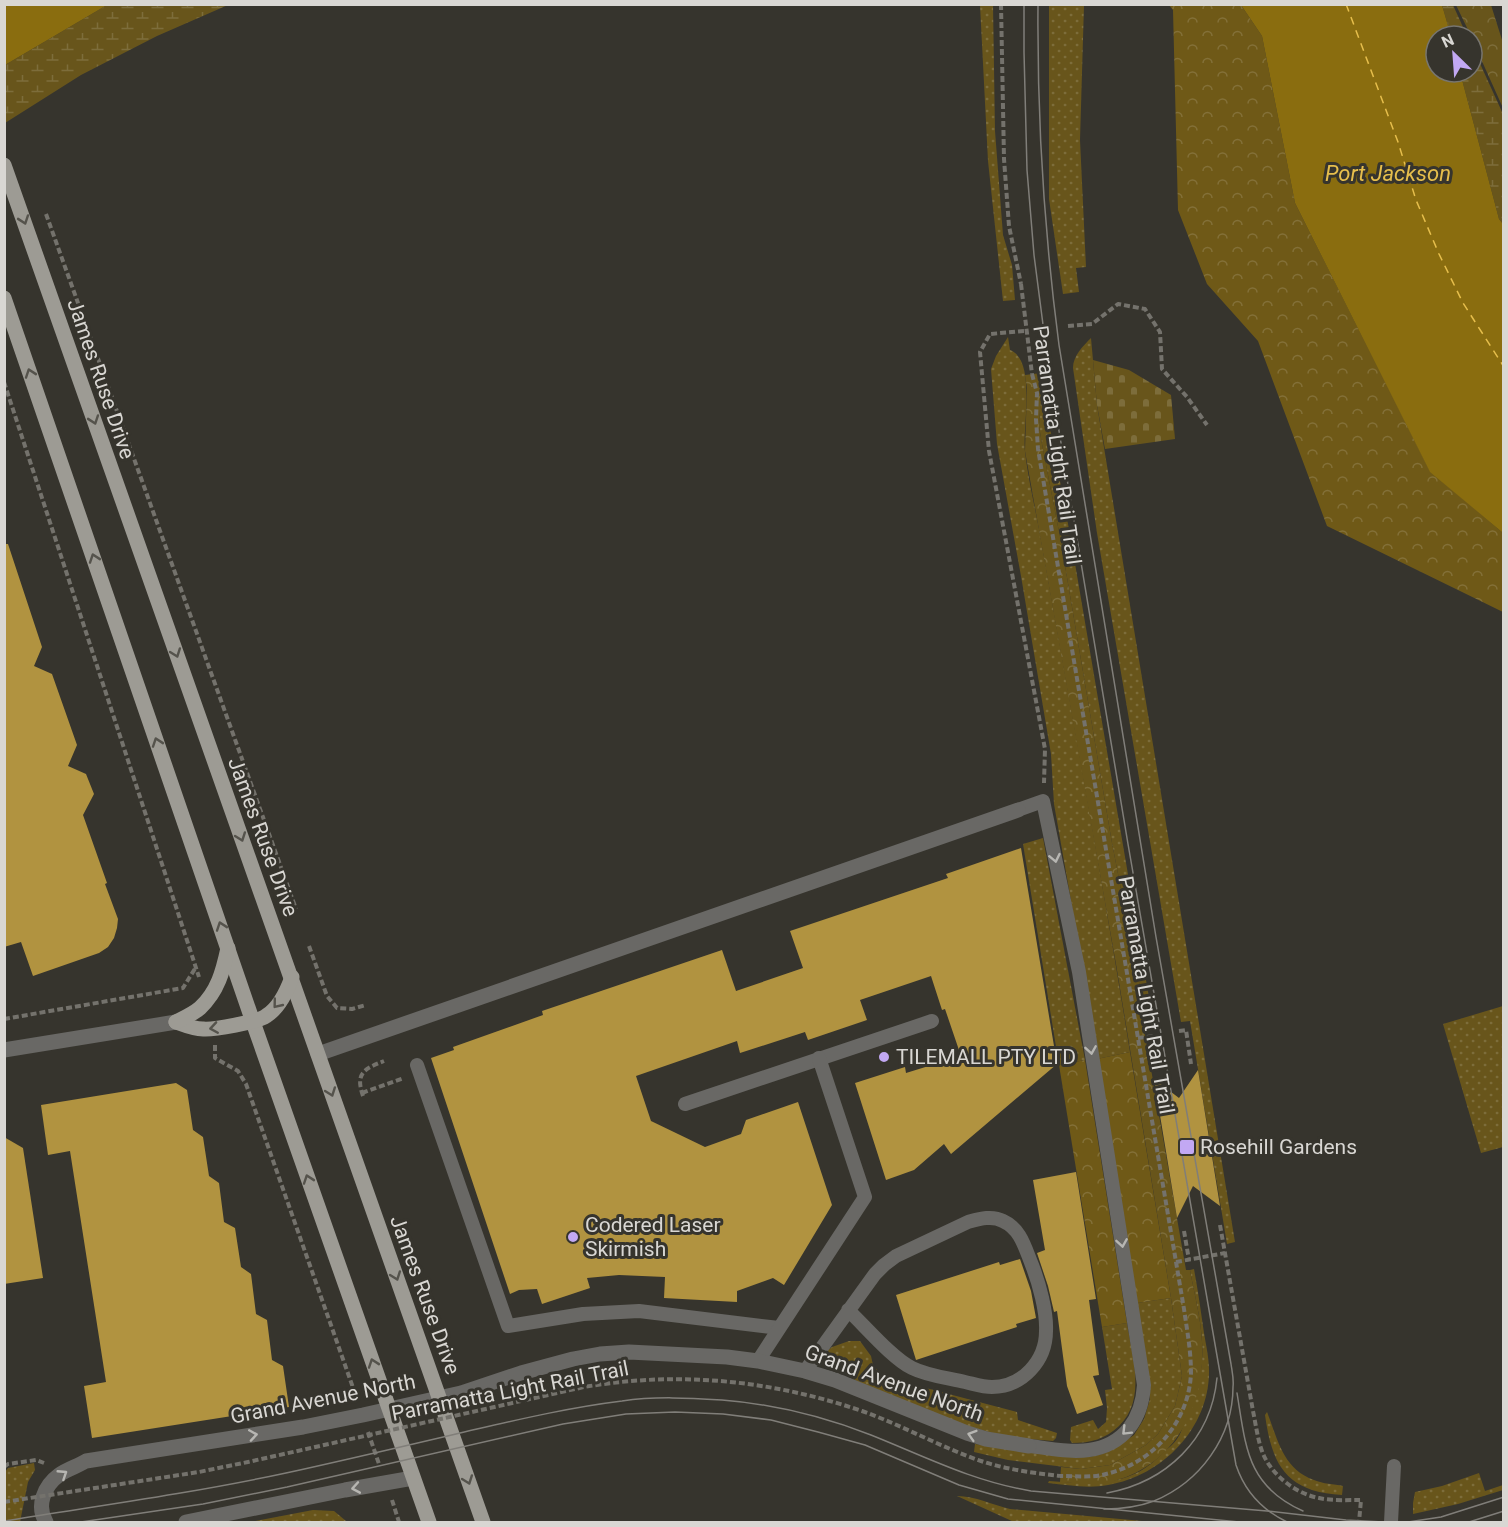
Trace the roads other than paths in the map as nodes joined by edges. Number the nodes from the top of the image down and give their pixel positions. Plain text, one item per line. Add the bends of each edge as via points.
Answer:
1 (4, 165) edge
2 (4, 298) edge
3 (1018, 810) joint
4 (228, 948) junction
5 (292, 977) junction
6 (932, 1021) dead end
7 (176, 1022) junction
8 (253, 1022) junction
9 (4, 1050) edge
10 (318, 1054) junction
11 (819, 1058) junction
12 (419, 1069) road end
13 (685, 1104) dead end
14 (848, 1310) junction
15 (780, 1328) junction
16 (758, 1361) junction
17 (805, 1371) junction
18 (440, 1398) junction
19 (389, 1409) junction
20 (1029, 1446) joint
21 (1394, 1466) dead end
22 (413, 1478) junction
23 (46, 1522) edge
24 (186, 1522) edge
25 (429, 1522) edge
26 (483, 1522) edge
27 (1391, 1522) edge

1 -> 5 main road, James Ruse Drive
4 -> 2 main road
3 - 10 street
3 -> 20 lane via 1043,801 1079,972 1143,1385 1139,1412 1114,1442 1075,1451
4 - 7 main road via 219,984 199,1009
4 - 8 main road
5 -> 8 main road via 271,1012
5 - 10 main road, James Ruse Drive
6 - 11 lane
8 -> 7 main road via 204,1030
7 - 9 street
19 -> 8 main road
10 -> 18 main road, James Ruse Drive
11 - 13 lane
11 - 15 lane via 865,1197
12 - 15 lane via 508,1326 584,1314 639,1311
14 - 14 lane via 875,1274 896,1256 968,1222 991,1217 1014,1227 1021,1236 1037,1278 1046,1322 1045,1343 1036,1364 1022,1378 1001,1386 981,1386 911,1368
14 - 17 lane
15 - 16 lane
16 - 17 street, Grand Avenue North
16 - 18 street, Grand Avenue North via 600,1354
20 -> 17 street, Grand Avenue North via 967,1433
18 - 19 street, Grand Avenue North
18 -> 26 main road, James Ruse Drive
19 - 22 main road
23 -> 19 street, Grand Avenue North via 41,1503 47,1486 60,1474 86,1461 292,1429
21 - 27 lane
22 -> 24 street
22 - 25 main road

